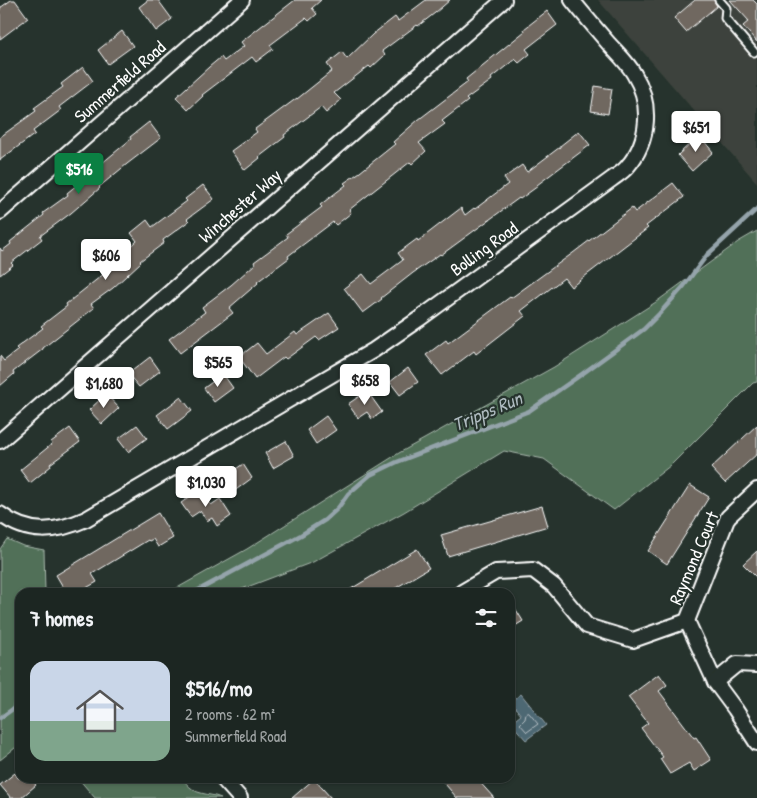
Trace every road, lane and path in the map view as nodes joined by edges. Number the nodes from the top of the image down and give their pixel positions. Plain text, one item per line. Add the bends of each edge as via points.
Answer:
1 (242, 0) edge
2 (504, 0) edge
3 (572, 0) edge
4 (719, 0) edge
5 (754, 52) dead end
6 (0, 212) edge
7 (0, 440) edge
8 (757, 490) edge
9 (0, 514) edge
10 (469, 588) edge
11 (687, 621) junction
12 (757, 665) edge
13 (715, 682) junction
14 (757, 743) edge
15 (226, 783) edge
16 (240, 798) edge

1 - 6 street, Summerfield Road
2 - 7 street, Winchester Way
3 - 9 street, Bolling Road via 622,57 642,89 647,122 640,147 626,168 374,350 86,519 52,530 36,530 22,527
4 - 5 lane via 726,8 726,18
8 - 11 street, Raymond Court via 728,518
10 - 11 street via 496,572 533,570 554,586 587,626 633,640
11 - 13 street
12 - 13 street via 737,664
13 - 14 street
15 - 16 street

